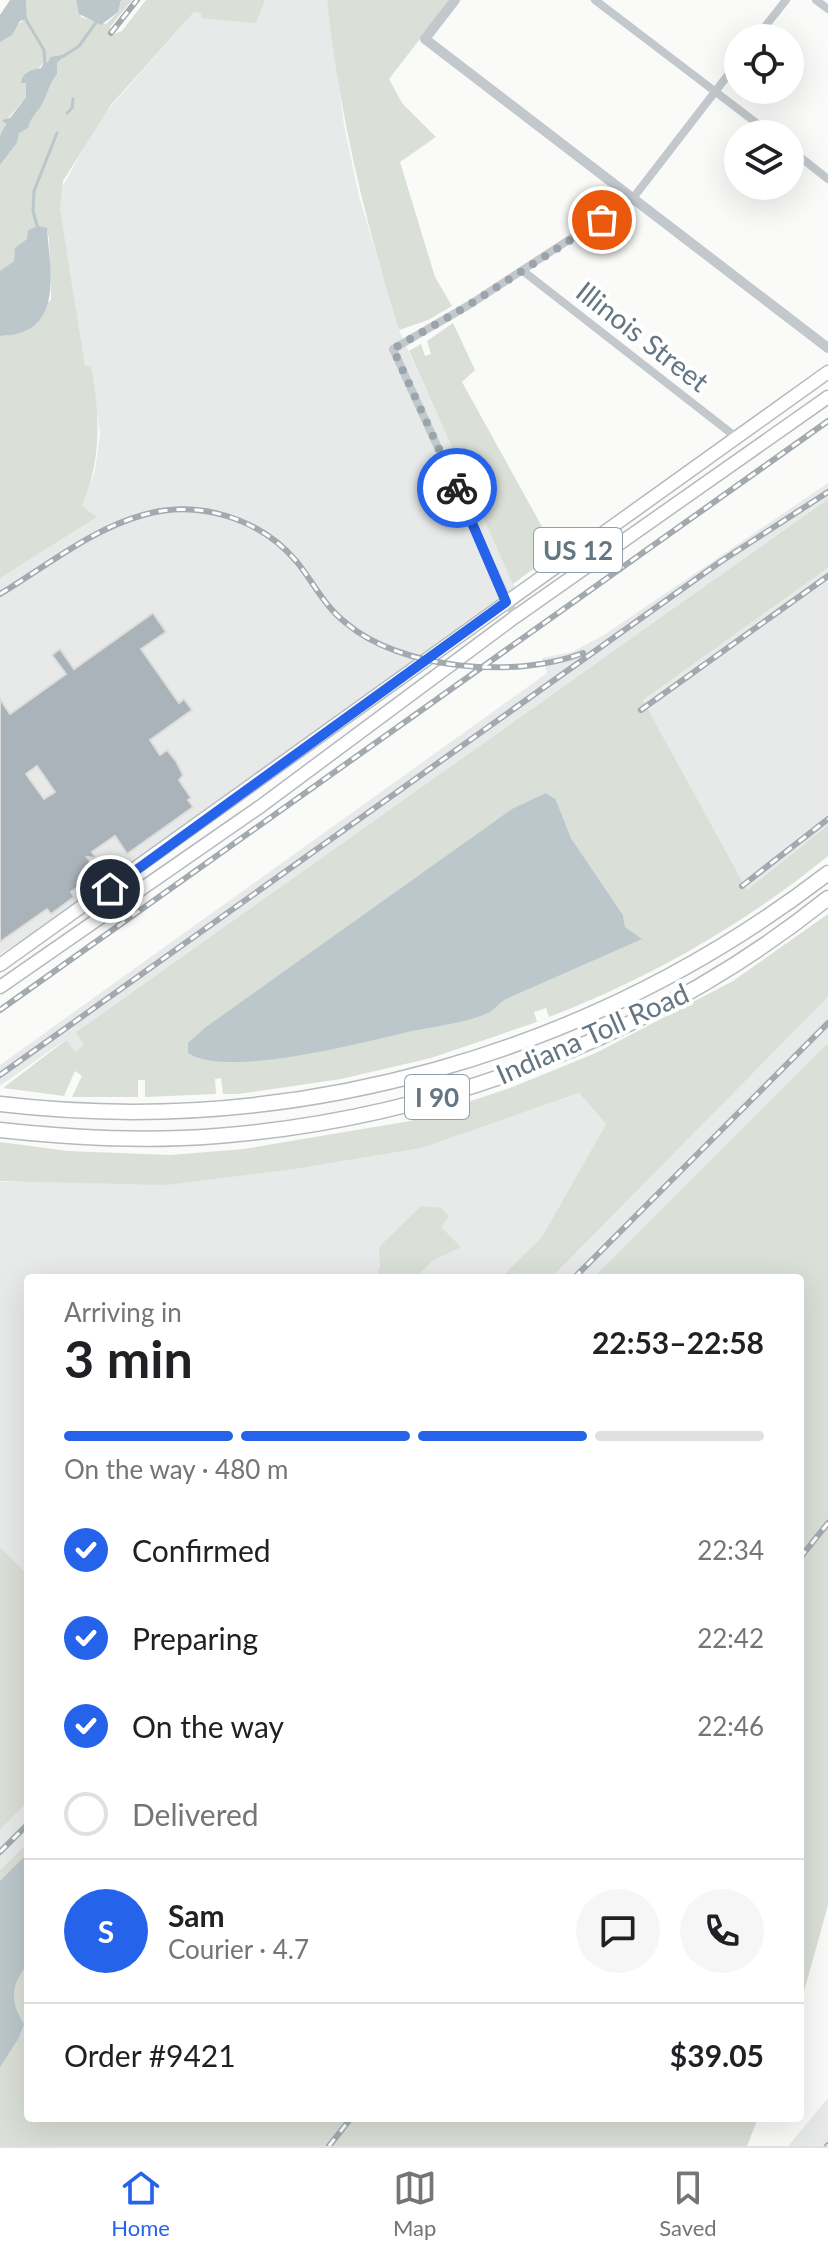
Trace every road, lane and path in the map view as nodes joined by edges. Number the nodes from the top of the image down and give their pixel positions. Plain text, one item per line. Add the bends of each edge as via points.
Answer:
1 (455, 0) edge
2 (595, 0) edge
3 (786, 0) edge
4 (816, 0) edge
5 (828, 9) edge
6 (767, 24) edge
7 (724, 81) edge
8 (716, 92) junction
9 (753, 120) edge
10 (804, 160) edge
11 (828, 179) edge
12 (633, 198) junction
13 (523, 271) junction
14 (828, 348) edge
15 (828, 372) edge
16 (828, 397) edge
17 (736, 437) junction
18 (506, 602) junction
19 (515, 617) junction
20 (828, 873) edge
21 (828, 898) edge
22 (0, 965) edge
23 (0, 987) edge
24 (0, 1104) edge
25 (0, 1130) edge

1 - 12 street via 425,39
2 - 8 street
3 - 6 street
4 - 5 street
7 - 8 street
8 - 9 street
8 - 12 street
10 - 11 street
12 - 13 street
12 - 14 street
13 - 17 street, Illinois Street
13 - 18 street via 393,349
15 - 17 main road, US 12
16 - 19 main road, US 12
17 - 18 main road, US 12
18 - 19 street
18 - 22 main road, US 12
19 - 23 main road, US 12 via 261,806
20 - 24 highway, Indiana Toll Road / I 90 via 681,970 544,1035 432,1072 315,1098 208,1109 95,1112
21 - 25 highway, Indiana Toll Road / I 90 via 735,963 626,1025 442,1096 326,1122 216,1137 107,1139

